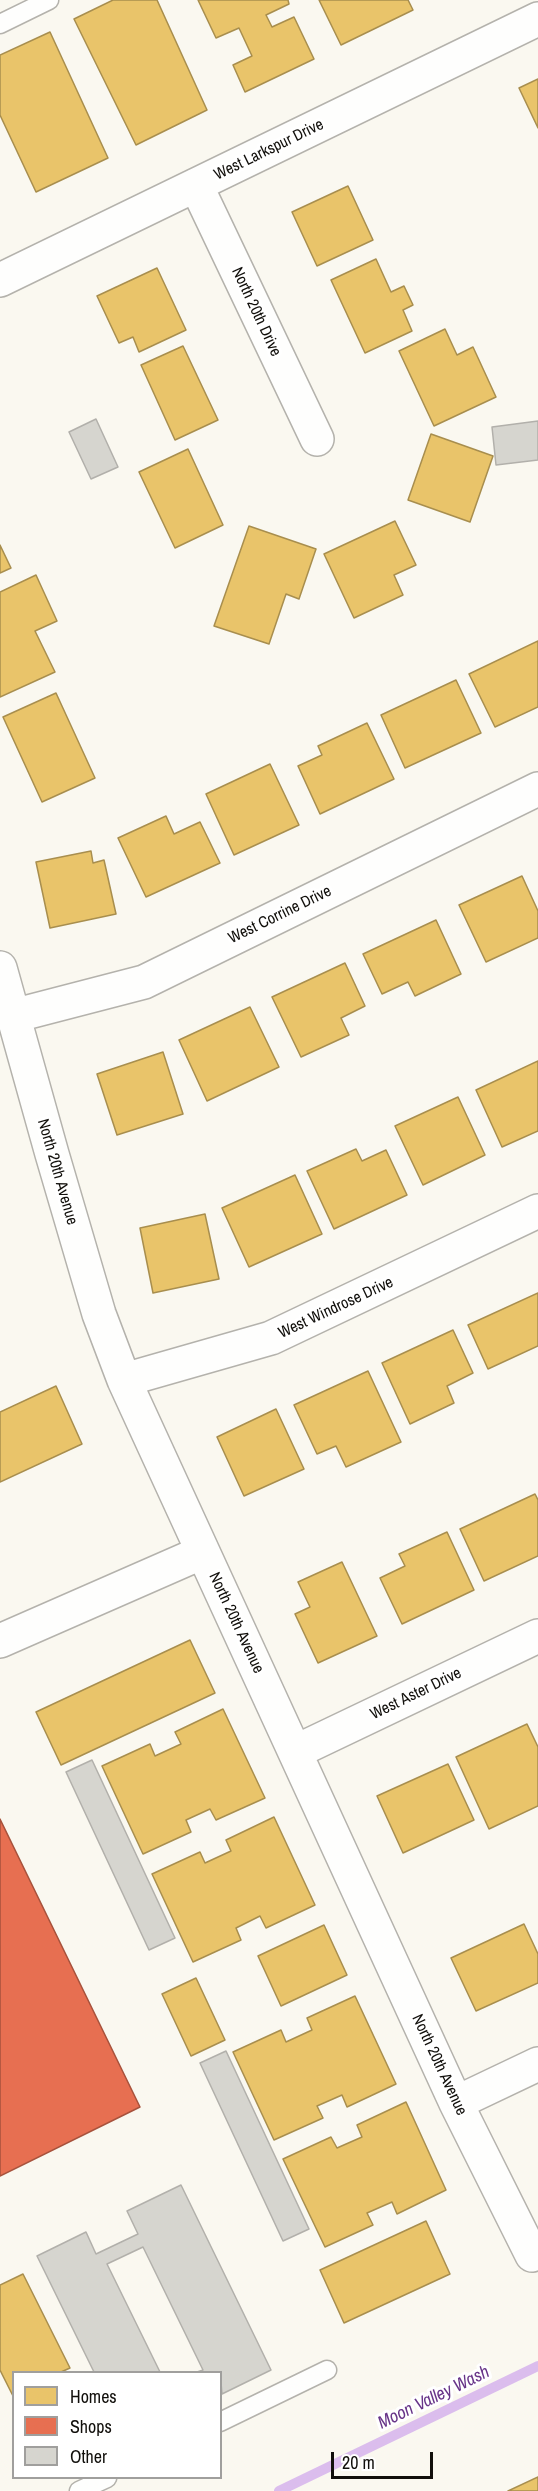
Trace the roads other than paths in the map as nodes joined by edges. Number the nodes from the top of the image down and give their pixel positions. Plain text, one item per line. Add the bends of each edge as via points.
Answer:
1 (49, 0) edge
2 (538, 19) edge
3 (0, 24) edge
4 (196, 185) junction
5 (0, 280) edge
6 (317, 439) dead end
7 (538, 789) edge
8 (0, 968) edge
9 (13, 1016) junction
10 (538, 1211) edge
11 (124, 1380) junction
12 (203, 1552) junction
13 (538, 1636) edge
14 (0, 1641) edge
15 (295, 1752) junction
16 (538, 2064) edge
17 (456, 2103) junction
18 (532, 2255) dead end
19 (327, 2370) dead end
20 (222, 2421) edge
21 (105, 2479) edge
22 (79, 2491) edge

1 - 3 lane
2 - 4 street, West Larkspur Drive
4 - 5 street, West Larkspur Drive
4 - 6 street, North 20th Drive
7 - 9 street, West Corrine Drive via 144,982
8 - 9 street, North 20th Avenue
9 - 11 street, North 20th Avenue via 99,1314
10 - 11 street, West Windrose Drive via 271,1338
11 - 12 street, North 20th Avenue
12 - 14 street
12 - 15 street, North 20th Avenue
13 - 15 street, West Aster Drive
15 - 17 street, North 20th Avenue
16 - 17 street
17 - 18 street, North 20th Avenue
19 - 20 lane
21 - 22 lane

